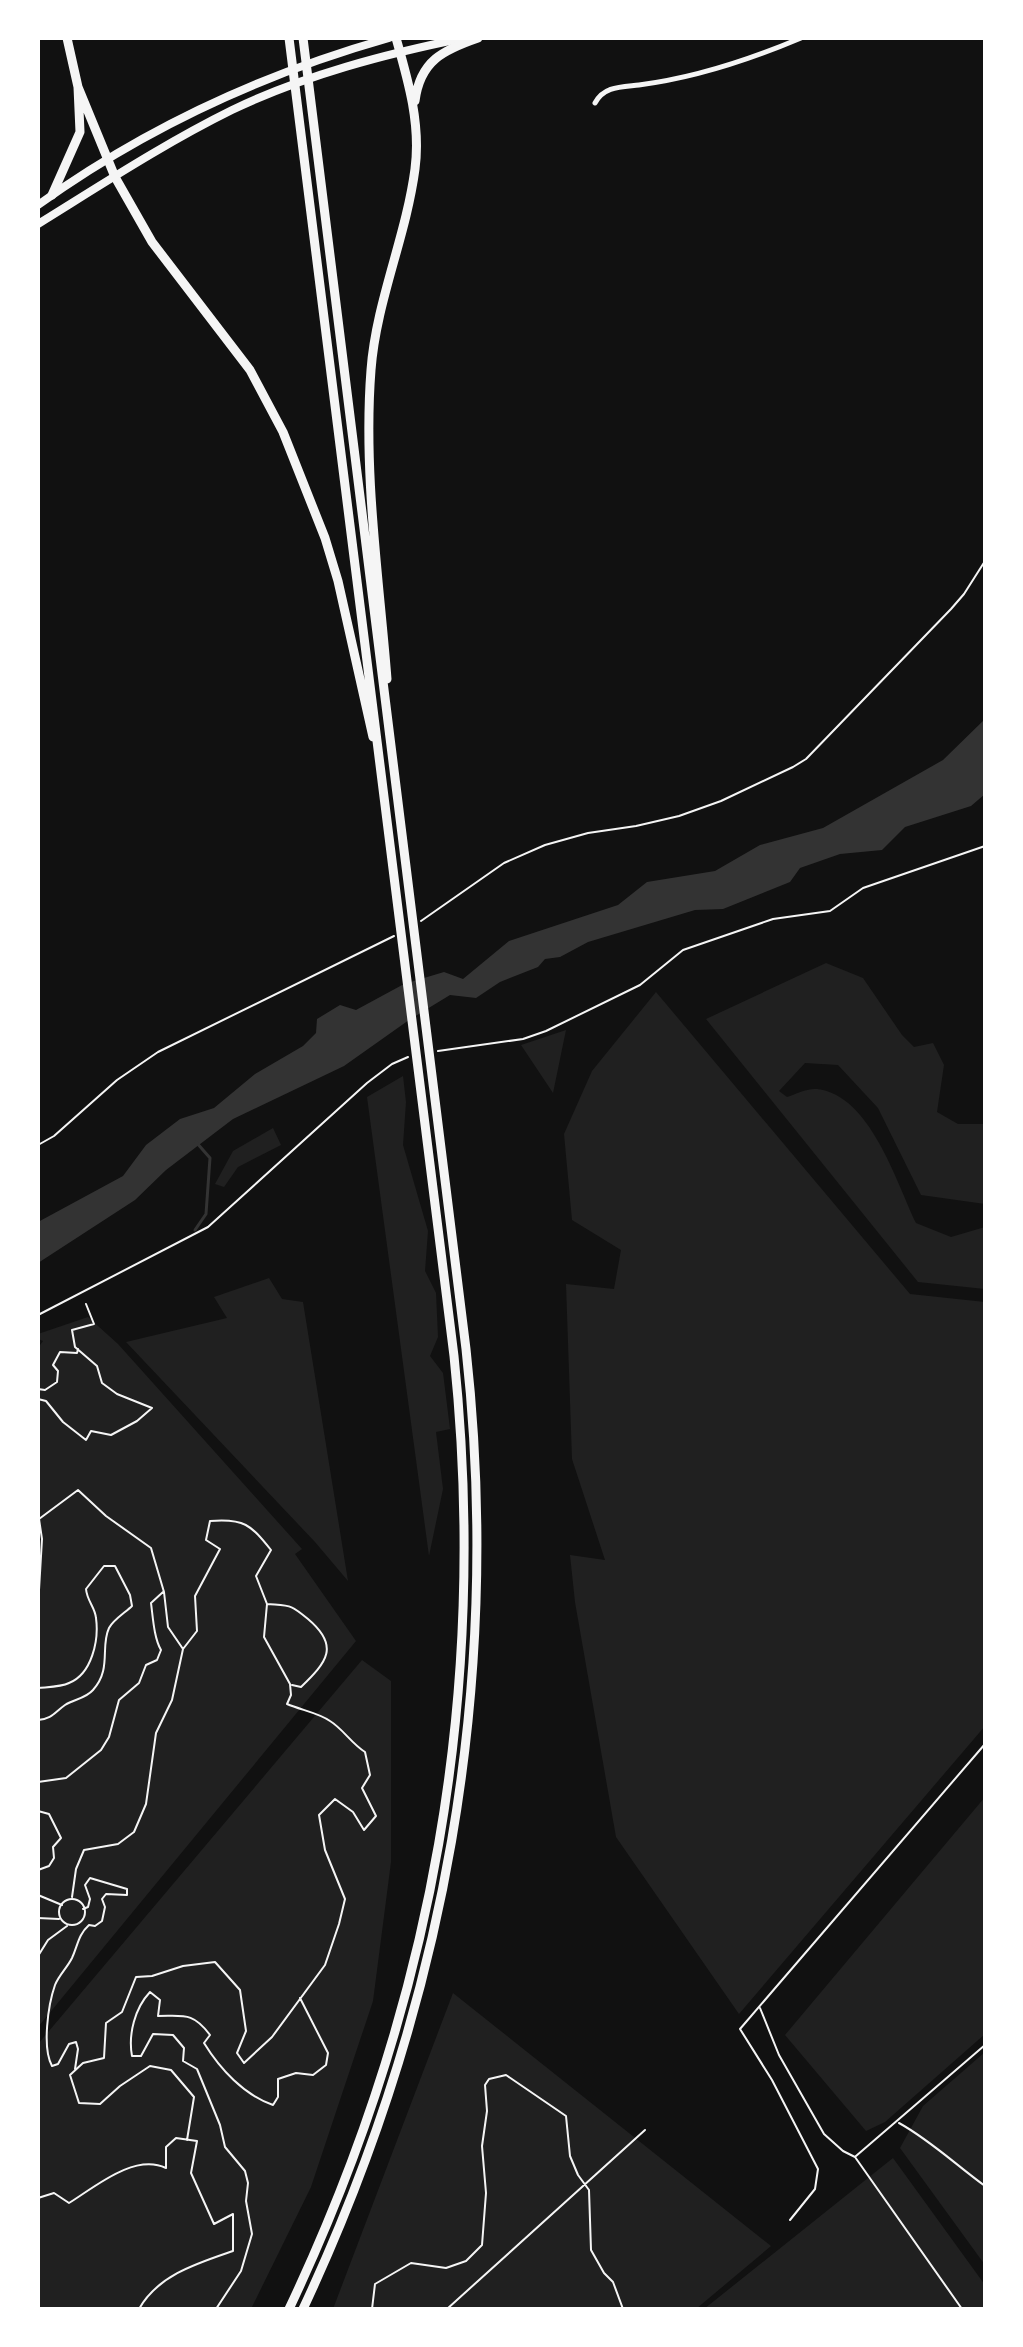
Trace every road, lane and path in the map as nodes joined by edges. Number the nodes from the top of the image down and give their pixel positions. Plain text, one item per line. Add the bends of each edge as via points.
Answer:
1 (67, 38) edge
2 (289, 38) edge
3 (303, 38) edge
4 (389, 38) edge
5 (396, 38) edge
6 (464, 38) edge
7 (478, 38) edge
8 (801, 38) edge
9 (400, 51) junction
10 (78, 87) junction
11 (595, 103) dead end
12 (414, 111) junction
13 (107, 159) junction
14 (115, 177) junction
15 (52, 195) junction
16 (38, 205) edge
17 (38, 224) edge
18 (985, 561) edge
19 (382, 771) junction
20 (398, 814) junction
21 (985, 846) edge
22 (417, 924) dead end
23 (397, 934) dead end
24 (436, 1051) dead end
25 (407, 1057) dead end
26 (38, 1145) edge
27 (86, 1304) dead end
28 (38, 1315) edge
29 (78, 1349) junction
30 (38, 1389) edge
31 (38, 1399) edge
32 (164, 1592) junction
33 (267, 1604) junction
34 (38, 1607) edge
35 (183, 1649) junction
36 (290, 1684) junction
37 (38, 1688) edge
38 (38, 1720) edge
39 (985, 1744) edge
40 (38, 1782) edge
41 (38, 1811) edge
42 (38, 1870) edge
43 (38, 1895) edge
44 (72, 1897) junction
45 (62, 1905) junction
46 (83, 1909) junction
47 (38, 1918) edge
48 (60, 1919) junction
49 (69, 1925) junction
50 (38, 1956) edge
51 (300, 1998) junction
52 (760, 2006) junction
53 (985, 2045) edge
54 (75, 2070) junction
55 (898, 2122) junction
56 (645, 2130) dead end
57 (187, 2140) junction
58 (855, 2157) junction
59 (585, 2184) junction
60 (985, 2186) edge
61 (38, 2198) edge
62 (790, 2220) dead end
63 (139, 2309) edge
64 (216, 2309) edge
65 (289, 2309) edge
66 (303, 2309) edge
67 (372, 2309) edge
68 (447, 2309) edge
69 (623, 2309) edge
70 (962, 2309) edge

1 - 10 highway
2 - 19 highway
3 - 20 highway
4 - 13 main road via 317,59 204,105
5 - 9 highway
6 - 9 main road
7 - 12 highway via 432,61 416,90
8 - 11 street via 729,65 610,89
9 - 12 highway
9 - 14 main road via 231,111
10 - 13 highway
10 - 15 highway via 80,132
12 - 20 highway via 415,170 376,332 368,418
13 - 14 highway
13 - 15 main road
14 - 17 main road
14 - 19 highway via 152,242 250,370 283,432 338,581
15 - 16 main road
18 - 22 path via 951,609 806,759 679,816 545,845 504,863
19 - 65 highway via 454,1356 465,1480 465,1604 457,1727 439,1850 402,2012 345,2183
20 - 66 highway via 466,1349 477,1469 478,1590 466,1749 440,1907 408,2036 361,2175
21 - 24 path via 863,888 830,911 773,919 683,950 640,985 546,1031
23 - 26 path via 158,1052
25 - 28 path via 367,1083 208,1227
27 - 29 path via 94,1324 72,1330
29 - 30 path via 60,1352 53,1365 57,1382
29 - 31 path via 97,1366 102,1383 152,1408 111,1435 91,1431 86,1440
32 - 34 path via 151,1548 78,1490 39,1519
32 - 35 path via 168,1627
32 - 40 path via 151,1603 161,1650 157,1660 146,1665 139,1683 119,1700 101,1750 66,1778
33 - 35 path via 256,1576 271,1550 252,1526 210,1521 206,1540 220,1549 195,1596 197,1631
33 - 36 path via 264,1637
33 - 36 path via 294,1606 322,1629 327,1642 317,1673 301,1687
35 - 44 path via 172,1700 156,1733 146,1804 134,1832 118,1844 84,1850
36 - 51 path via 287,1704 338,1726 365,1752 370,1775 362,1788 376,1816 364,1830 353,1812 335,1799 319,1815 325,1850 345,1899 325,1965
37 - 38 path via 69,1683 93,1659 97,1616 86,1589 104,1566 115,1566 132,1606 109,1628 95,1688 57,1714
39 - 52 path
41 - 42 path via 49,1814 61,1838 49,1866
43 - 45 path
44 - 45 path
44 - 46 path
45 - 48 path
46 - 49 path via 84,1918
46 - 54 path via 90,1899 85,1885 90,1878 127,1889 127,1895 106,1894 102,1899 102,1921 81,1933 50,2002 48,2059 52,2066 58,2064 69,2044 76,2042
47 - 48 path
48 - 49 path
49 - 50 path via 48,1940
51 - 54 path via 272,2037 244,2063 237,2053 246,2031 240,1990 215,1962 136,1977 122,2012 106,2023 104,2058
51 - 64 path via 328,2053 326,2065 313,2075 278,2079 273,2105 246,2091 215,2061 204,2043 210,2035 200,2022 190,2016 158,2016 160,2000 150,1992 139,2003 132,2056 141,2056 153,2034 173,2035 184,2048 183,2061 197,2069 225,2147 245,2171 252,2234 241,2271
52 - 58 path via 779,2055 824,2134
52 - 62 path via 740,2029 818,2169 815,2189
53 - 55 path
54 - 57 path via 70,2075 79,2103 100,2104 150,2066 171,2070 194,2097
55 - 58 path
55 - 60 path
56 - 59 path
57 - 61 path via 176,2138 166,2147 166,2168 134,2165 69,2203 54,2193
57 - 63 path via 197,2141 191,2173 214,2224 233,2214 233,2251 171,2276
58 - 70 path
59 - 67 path via 570,2156 566,2116 514,2078 489,2079 482,2146 482,2245 466,2261 446,2268 411,2263 387,2275 375,2284
59 - 68 path
59 - 69 path via 591,2250 613,2282

